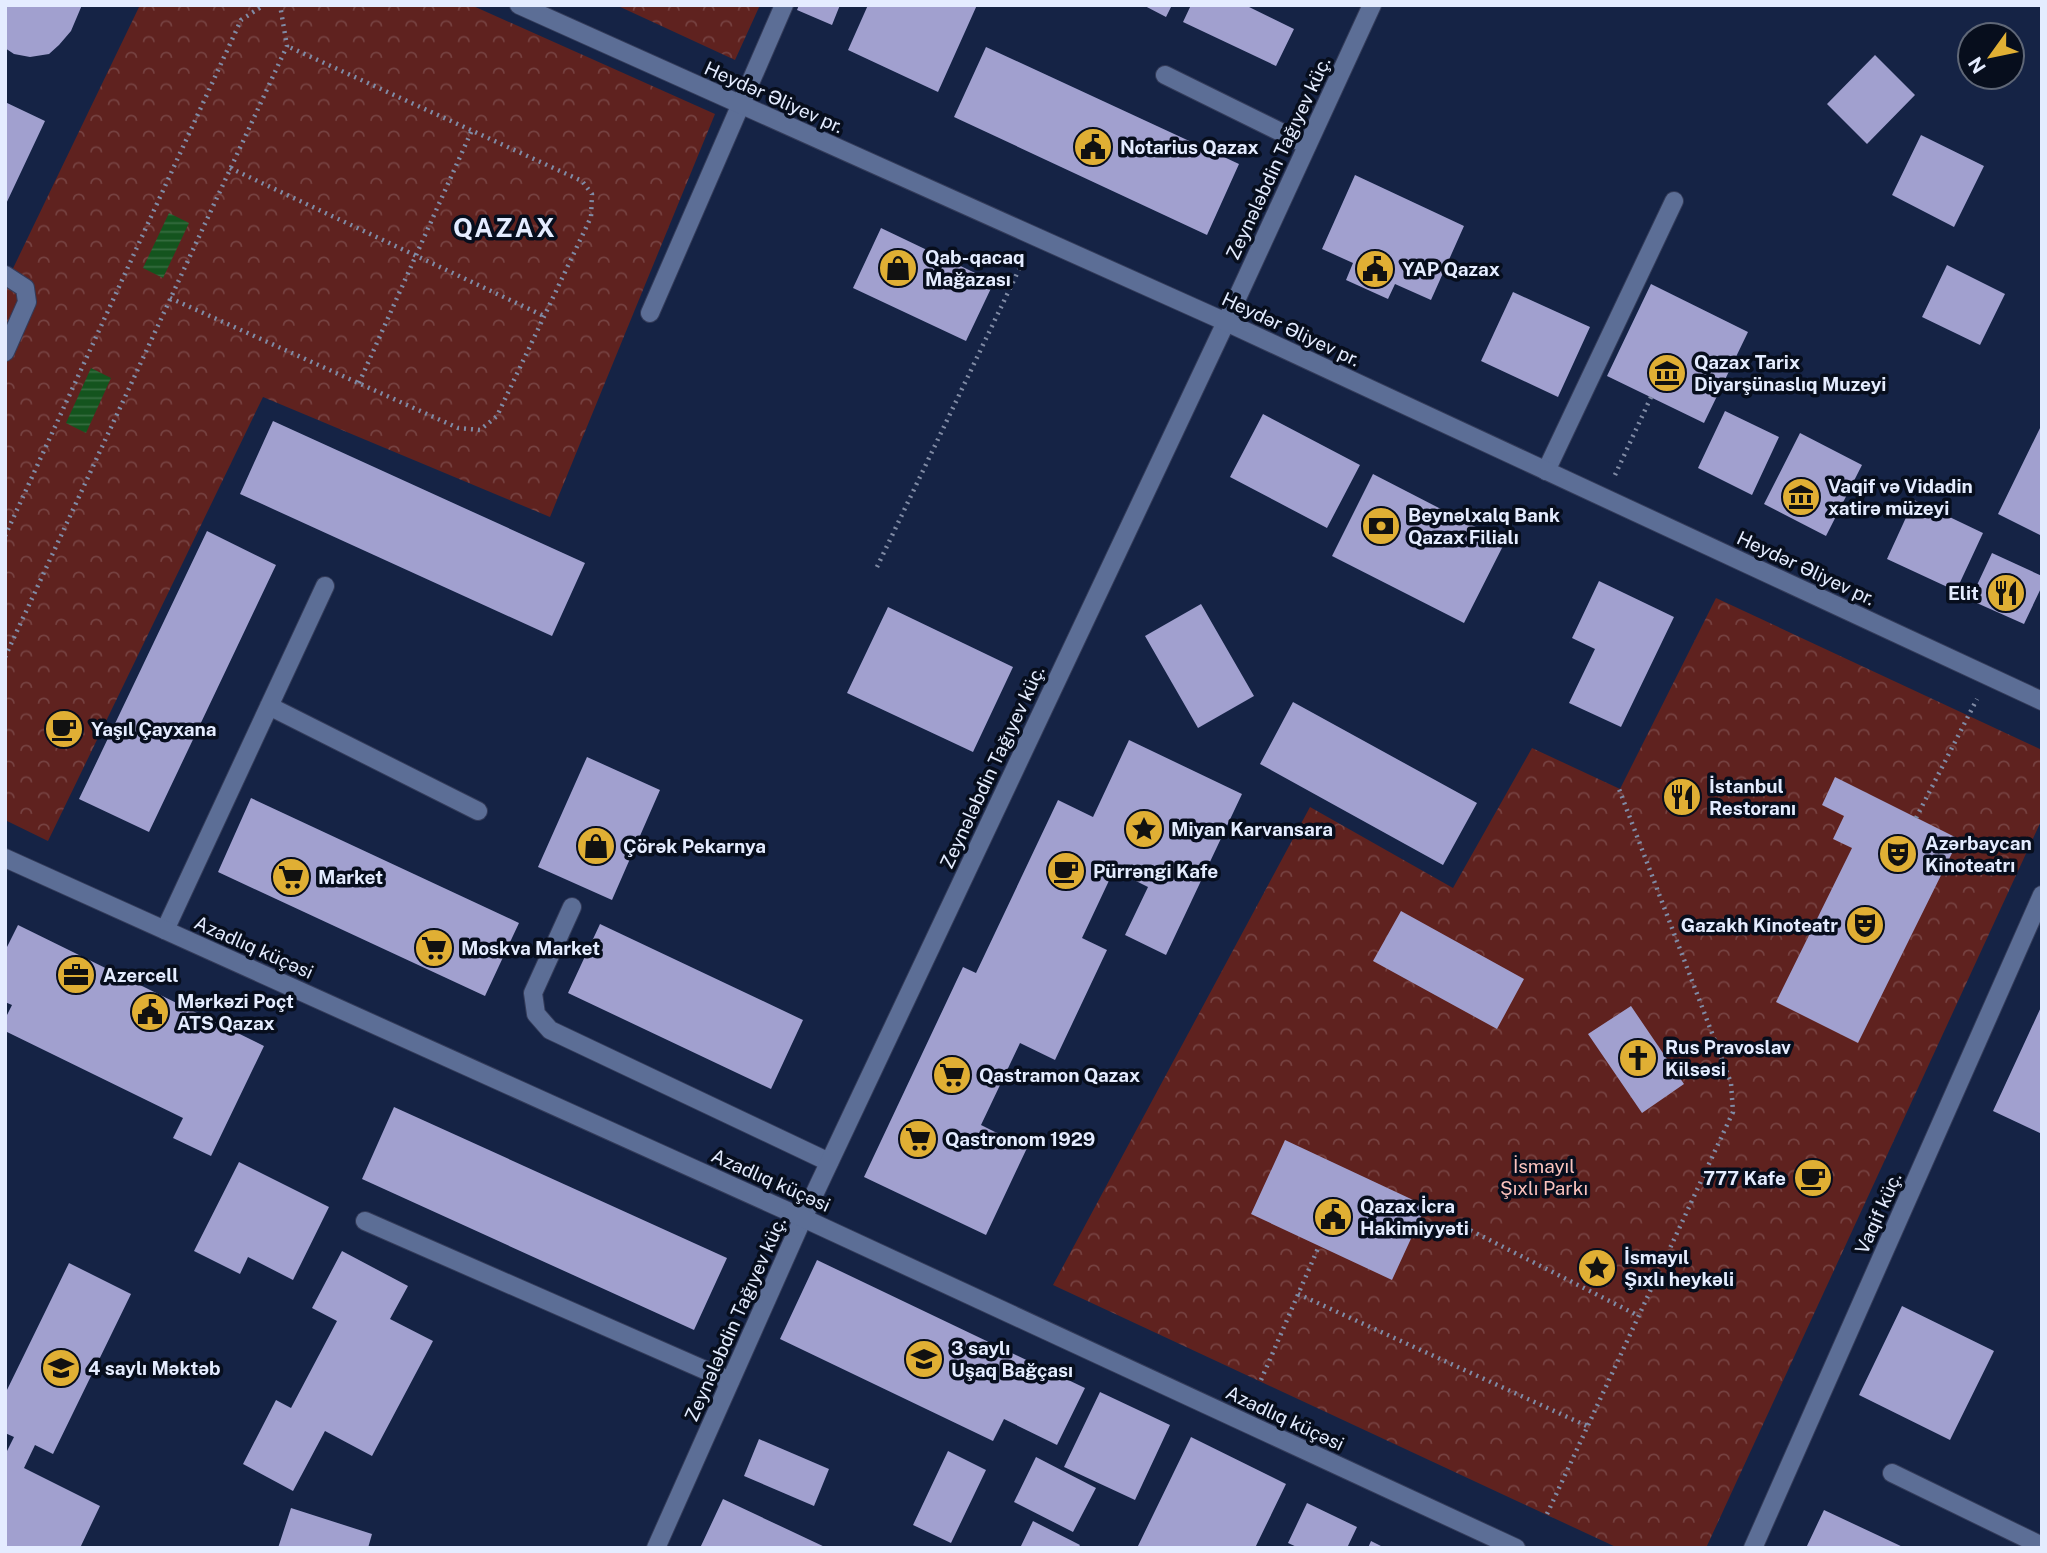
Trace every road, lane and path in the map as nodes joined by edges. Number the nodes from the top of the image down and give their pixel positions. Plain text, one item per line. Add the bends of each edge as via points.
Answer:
1 (264, 5) edge
2 (280, 5) edge
3 (519, 5) edge
4 (784, 5) edge
5 (1372, 5) edge
6 (287, 46) junction
7 (1165, 75) dead end
8 (740, 105) junction
9 (472, 130) junction
10 (1307, 145) junction
11 (230, 168) junction
12 (1674, 201) dead end
13 (1035, 237) junction
14 (416, 255) junction
15 (5, 275) edge
16 (170, 298) junction
17 (650, 313) dead end
18 (544, 316) junction
19 (1226, 322) junction
20 (5, 352) edge
21 (359, 383) junction
22 (1651, 397) dead end
23 (1546, 471) junction
24 (1605, 498) junction
25 (5, 536) edge
26 (877, 567) dead end
27 (325, 586) dead end
28 (5, 657) edge
29 (1989, 676) junction
30 (2042, 701) edge
31 (270, 706) junction
32 (1619, 789) dead end
33 (478, 811) dead end
34 (1916, 818) dead end
35 (5, 858) edge
36 (2042, 895) edge
37 (572, 907) dead end
38 (165, 930) junction
39 (829, 1162) junction
40 (803, 1217) junction
41 (365, 1222) dead end
42 (1458, 1224) dead end
43 (1319, 1246) dead end
44 (1298, 1294) junction
45 (1639, 1316) junction
46 (1261, 1380) dead end
47 (730, 1381) junction
48 (1588, 1426) junction
49 (1892, 1473) dead end
50 (1547, 1514) dead end
51 (2042, 1546) edge
52 (656, 1548) edge
53 (1516, 1548) edge
54 (1753, 1548) edge

1 - 25 path via 241,20
2 - 6 path
3 - 8 street, Heydər Əliyev pr.
4 - 8 street
5 - 10 street, Zeynələbdin Tağıyev küç.
6 - 9 path
6 - 11 path
7 - 10 street
8 - 13 street, Heydər Əliyev pr.
8 - 17 street
9 - 14 path
9 - 18 path via 583,181 592,194 591,217
10 - 19 street, Zeynələbdin Tağıyev küç.
11 - 14 path
11 - 16 path
12 - 23 street
13 - 19 street, Heydər Əliyev pr.
13 - 26 path
14 - 18 path
14 - 21 path
15 - 20 street via 25,288 27,302
16 - 21 path
16 - 28 path
18 - 21 path via 497,416 480,430 458,428
19 - 23 street, Heydər Əliyev pr.
19 - 39 street, Zeynələbdin Tağıyev küç.
22 - 24 path
23 - 24 street, Heydər Əliyev pr.
24 - 29 street, Heydər Əliyev pr.
27 - 31 street
29 - 30 street, Heydər Əliyev pr.
29 - 34 path
31 - 33 street
31 - 38 street
32 - 45 path via 1731,1083 1732,1112
35 - 38 street, Azadlıq küçəsi
36 - 54 street, Vaqif küç.
37 - 39 street via 533,993 536,1014 550,1030
38 - 40 street, Azadlıq küçəsi
39 - 40 street, Zeynələbdin Tağıyev küç.
40 - 47 street, Zeynələbdin Tağıyev küç.
40 - 53 street, Azadlıq küçəsi
41 - 47 street
42 - 45 path
43 - 44 path
44 - 46 path
44 - 48 path
45 - 48 path
47 - 52 street, Zeynələbdin Tağıyev küç.
48 - 50 path
49 - 51 street

